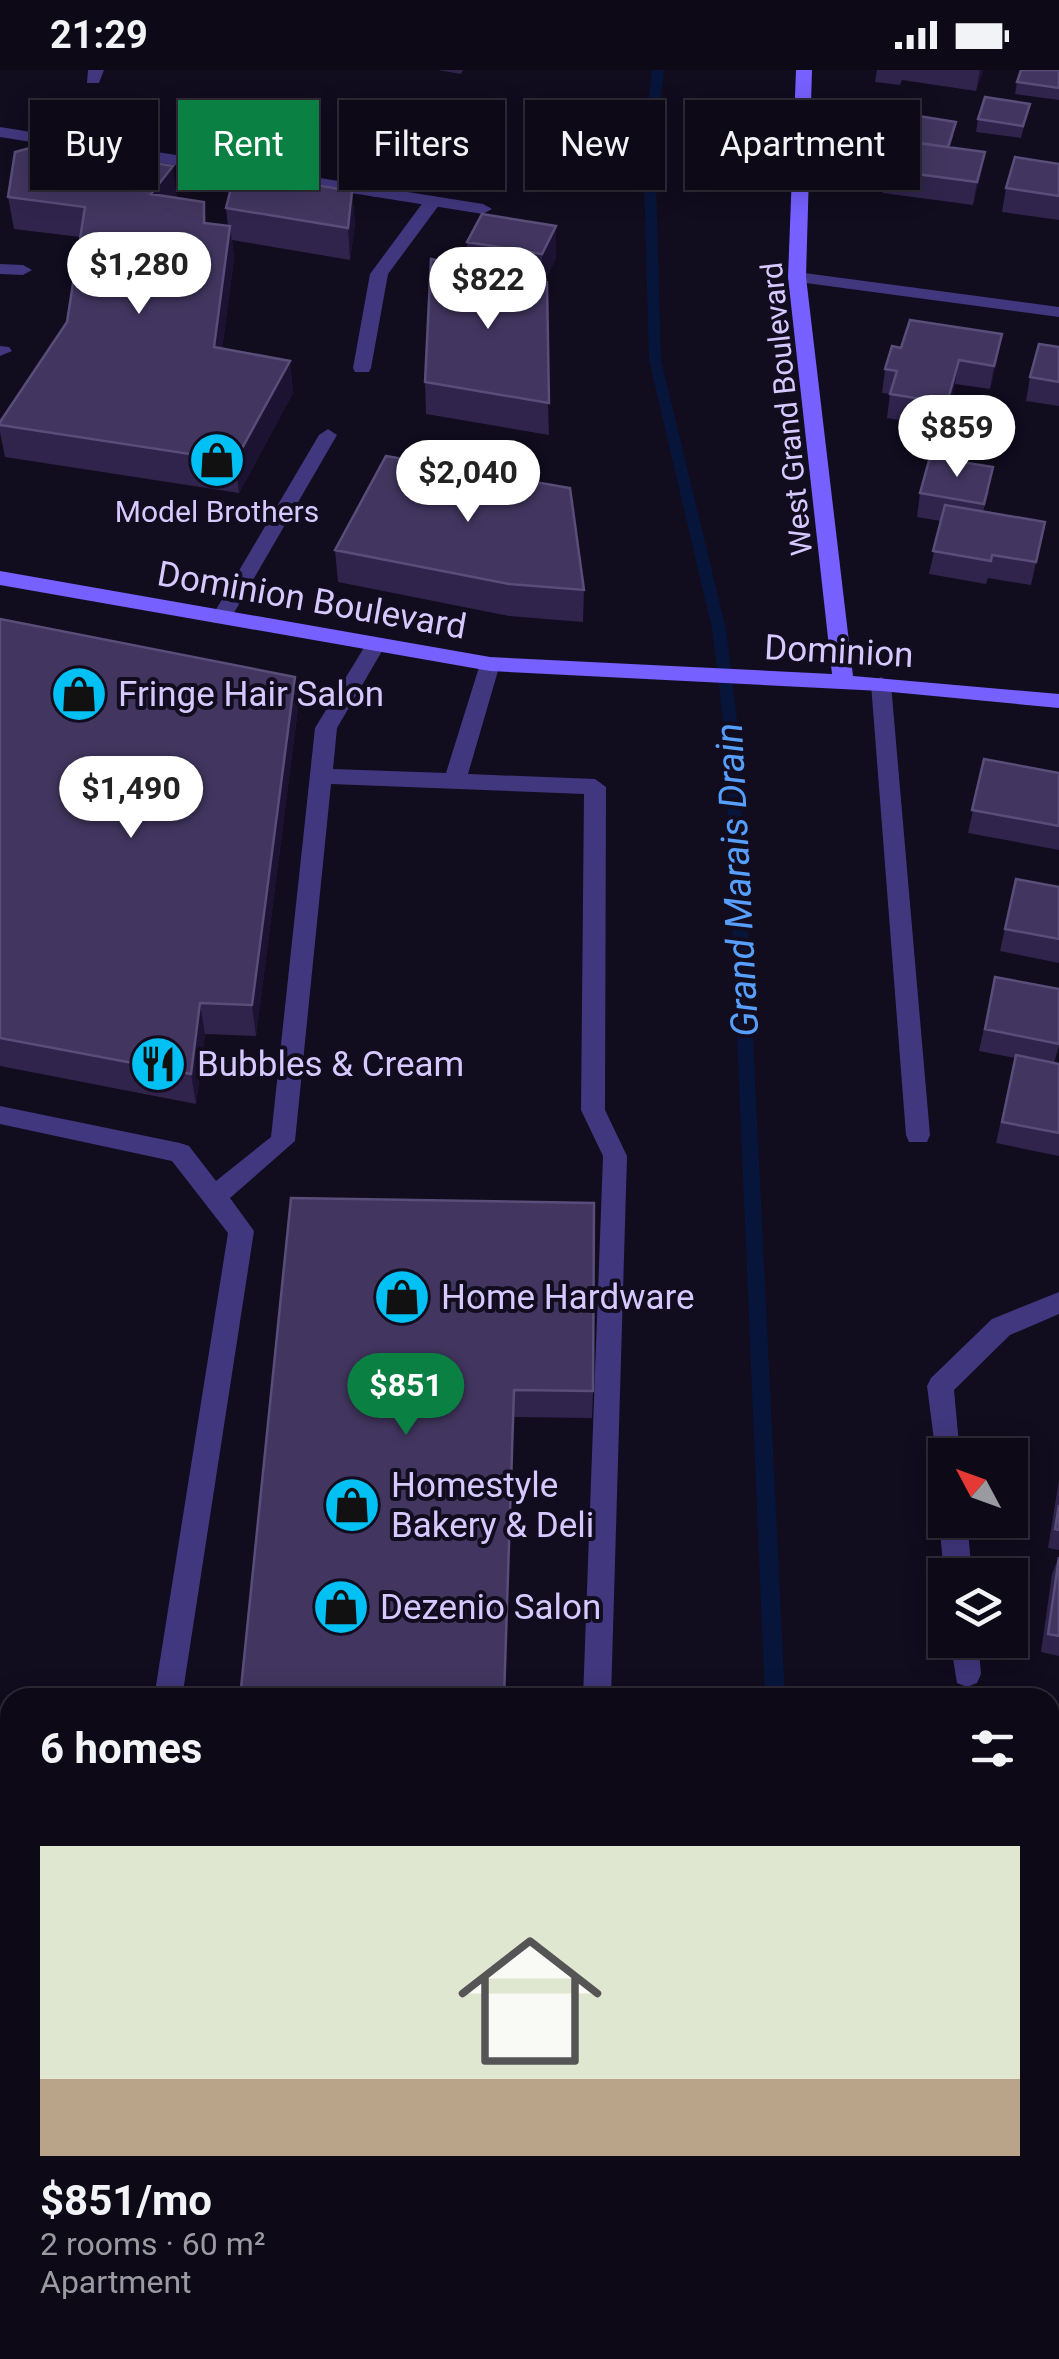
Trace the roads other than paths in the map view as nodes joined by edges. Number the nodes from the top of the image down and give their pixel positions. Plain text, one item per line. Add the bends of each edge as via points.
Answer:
1 (804, 70) edge
2 (0, 132) edge
3 (381, 190) edge
4 (379, 193) junction
5 (433, 202) junction
6 (483, 209) dead end
7 (0, 269) edge
8 (23, 270) dead end
9 (797, 277) junction
10 (1059, 312) edge
11 (362, 368) dead end
12 (328, 435) dead end
13 (0, 578) edge
14 (221, 618) junction
15 (375, 646) junction
16 (490, 664) junction
17 (614, 673) joint
18 (844, 682) junction
19 (880, 684) junction
20 (1059, 701) edge
21 (321, 776) junction
22 (455, 781) junction
23 (0, 1115) edge
24 (918, 1135) dead end
25 (214, 1197) junction
26 (1059, 1302) edge
27 (945, 1438) edge
28 (966, 1658) edge
29 (967, 1674) dead end
30 (170, 1688) edge
31 (597, 1688) edge

1 - 9 street, West Grand Boulevard
2 - 4 street
3 - 4 street
4 - 5 street
5 - 6 street
5 - 11 street via 379,274
7 - 8 street
9 - 10 street
9 - 18 street, West Grand Boulevard
12 - 14 street
13 - 14 street, Dominion Boulevard
14 - 15 street, Dominion Boulevard
15 - 16 street, Dominion Boulevard
15 - 21 street via 326,728
16 - 17 street, Dominion Boulevard
16 - 22 street
17 - 18 street, Dominion
18 - 19 street, Dominion
19 - 20 street, Dominion
19 - 24 street
21 - 22 street
21 - 25 street via 283,1141
22 - 31 street via 595,787 592,1110 614,1156
23 - 25 street via 180,1154
25 - 30 street via 240,1231
26 - 27 street via 1000,1326 940,1386
28 - 29 street

